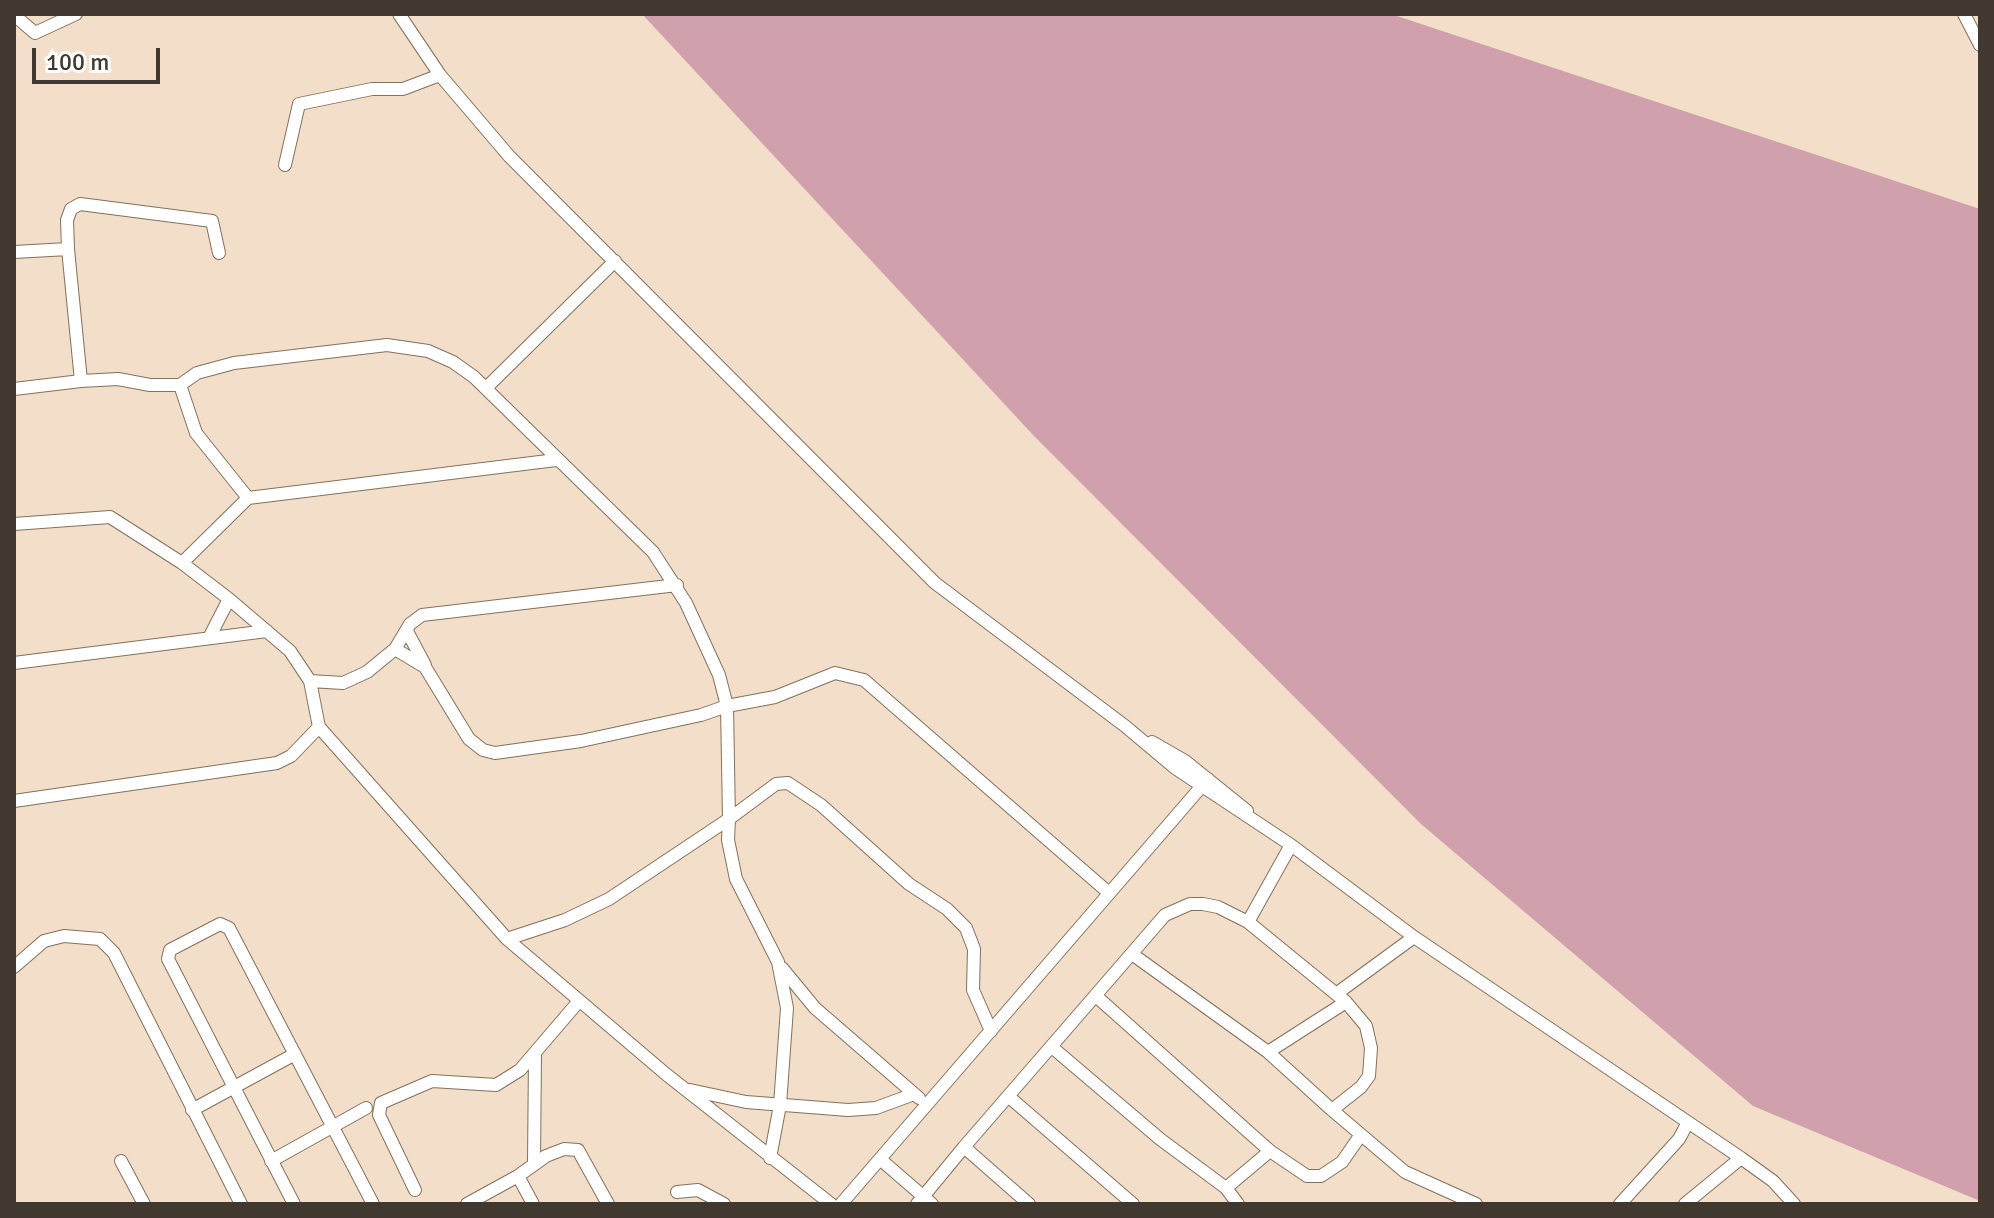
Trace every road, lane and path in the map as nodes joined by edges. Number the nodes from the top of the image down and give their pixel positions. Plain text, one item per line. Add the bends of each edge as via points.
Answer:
1 (76, 14) edge
2 (399, 14) edge
3 (1964, 14) edge
4 (14, 15) edge
5 (1980, 45) edge
6 (440, 75) junction
7 (285, 165) dead end
8 (68, 249) junction
9 (14, 252) edge
10 (219, 253) dead end
11 (615, 261) junction
12 (81, 381) junction
13 (180, 385) junction
14 (486, 388) junction
15 (14, 389) edge
16 (556, 460) junction
17 (248, 498) junction
18 (14, 524) edge
19 (182, 563) junction
20 (677, 585) junction
21 (229, 599) junction
22 (267, 631) junction
23 (408, 633) junction
24 (209, 638) junction
25 (395, 649) junction
26 (14, 663) edge
27 (425, 667) junction
28 (310, 681) junction
29 (727, 706) junction
30 (1125, 726) junction
31 (319, 727) junction
32 (1182, 773) junction
33 (1204, 783) junction
34 (1217, 799) junction
35 (14, 801) edge
36 (1189, 801) junction
37 (729, 819) junction
38 (1270, 832) junction
39 (1291, 845) junction
40 (1109, 893) junction
41 (1248, 922) junction
42 (1414, 937) junction
43 (507, 939) junction
44 (1132, 954) junction
45 (778, 962) junction
46 (14, 967) edge
47 (1097, 997) junction
48 (1341, 998) junction
49 (579, 1001) junction
50 (991, 1031) junction
51 (1053, 1048) junction
52 (1268, 1052) junction
53 (295, 1054) junction
54 (535, 1055) junction
55 (233, 1088) junction
56 (683, 1088) junction
57 (914, 1094) junction
58 (1008, 1096) junction
59 (927, 1104) junction
60 (780, 1105) junction
61 (366, 1108) dead end
62 (192, 1110) junction
63 (1332, 1110) junction
64 (1687, 1124) junction
65 (333, 1126) junction
66 (1360, 1136) junction
67 (964, 1147) junction
68 (1270, 1151) junction
69 (770, 1158) junction
70 (1741, 1158) junction
71 (880, 1159) junction
72 (121, 1161) dead end
73 (271, 1161) junction
74 (534, 1162) junction
75 (518, 1176) junction
76 (1226, 1188) junction
77 (415, 1190) dead end
78 (677, 1192) dead end
79 (924, 1201) edge
80 (822, 1202) edge
81 (144, 1204) edge
82 (241, 1204) edge
83 (294, 1204) edge
84 (373, 1204) edge
85 (467, 1204) edge
86 (533, 1204) edge
87 (608, 1204) edge
88 (724, 1204) edge
89 (841, 1204) edge
90 (1029, 1204) edge
91 (1133, 1204) edge
92 (1238, 1204) edge
93 (1476, 1204) edge
94 (1620, 1204) edge
95 (1685, 1204) edge
96 (1794, 1204) edge

1 - 4 street via 35,33
2 - 6 street
3 - 5 street
6 - 7 street via 403,89 372,89 299,104
6 - 11 street via 509,156
8 - 9 street
8 - 10 street via 67,220 80,204 212,221
8 - 12 street
11 - 14 street
11 - 30 street via 935,583
12 - 13 street
12 - 15 street
13 - 14 street via 197,373 234,363 387,345 428,351 453,362
13 - 17 street via 196,433
14 - 16 street
16 - 17 street
16 - 20 street via 643,541
17 - 19 street
18 - 19 street via 110,517
19 - 21 street
20 - 23 street via 422,615
20 - 29 street via 719,675
21 - 22 street
21 - 24 street
22 - 24 street
22 - 28 street via 290,651
23 - 25 street
23 - 27 street
24 - 26 street
25 - 27 street
25 - 28 street via 343,683
27 - 29 street via 469,739 495,753 581,741
28 - 31 street
29 - 37 street
29 - 40 street via 775,697 835,673 864,680
30 - 32 street
30 - 33 street
31 - 35 street via 277,763
31 - 43 street
32 - 33 street
32 - 36 street
33 - 34 street
33 - 36 street
33 - 38 street
34 - 36 street
34 - 38 street
36 - 40 street
37 - 43 street via 609,899
37 - 45 street via 733,870
37 - 50 street via 782,782 821,805 966,928 974,949 973,990
38 - 39 street
39 - 41 street
39 - 42 street
40 - 50 street
41 - 44 street via 1218,907 1190,904 1165,915
41 - 48 street
42 - 48 street
42 - 64 street
43 - 49 street
44 - 47 street
44 - 52 street
45 - 57 street via 815,1008
45 - 60 street via 787,1008
46 - 62 street via 44,941 73,935 100,939 114,953
47 - 51 street
47 - 68 street
48 - 52 street
48 - 63 street via 1369,1035 1371,1064 1361,1087
49 - 54 street
49 - 56 street
50 - 59 street
51 - 58 street
51 - 76 street
52 - 63 street
53 - 55 street
53 - 55 street via 229,928 214,926 170,950 168,959
53 - 65 street
54 - 74 street
54 - 77 street via 496,1085 432,1081 381,1103 379,1115
55 - 62 street
55 - 73 street
56 - 60 street
56 - 69 street
57 - 59 street
57 - 60 street via 876,1108
58 - 67 street
58 - 91 street
59 - 71 street
60 - 69 street
61 - 65 street
62 - 82 street
63 - 66 street
64 - 70 street
64 - 94 street
65 - 73 street
65 - 84 street
66 - 68 street via 1342,1162 1321,1176 1307,1176
66 - 93 street via 1405,1172
67 - 79 street
67 - 90 street
68 - 76 street
69 - 80 street
70 - 95 street
70 - 96 street
71 - 79 street
71 - 89 street
72 - 81 street
73 - 83 street
74 - 75 street
74 - 87 street via 564,1149 578,1150
75 - 85 street
75 - 86 street
76 - 92 street
78 - 88 street via 698,1190

